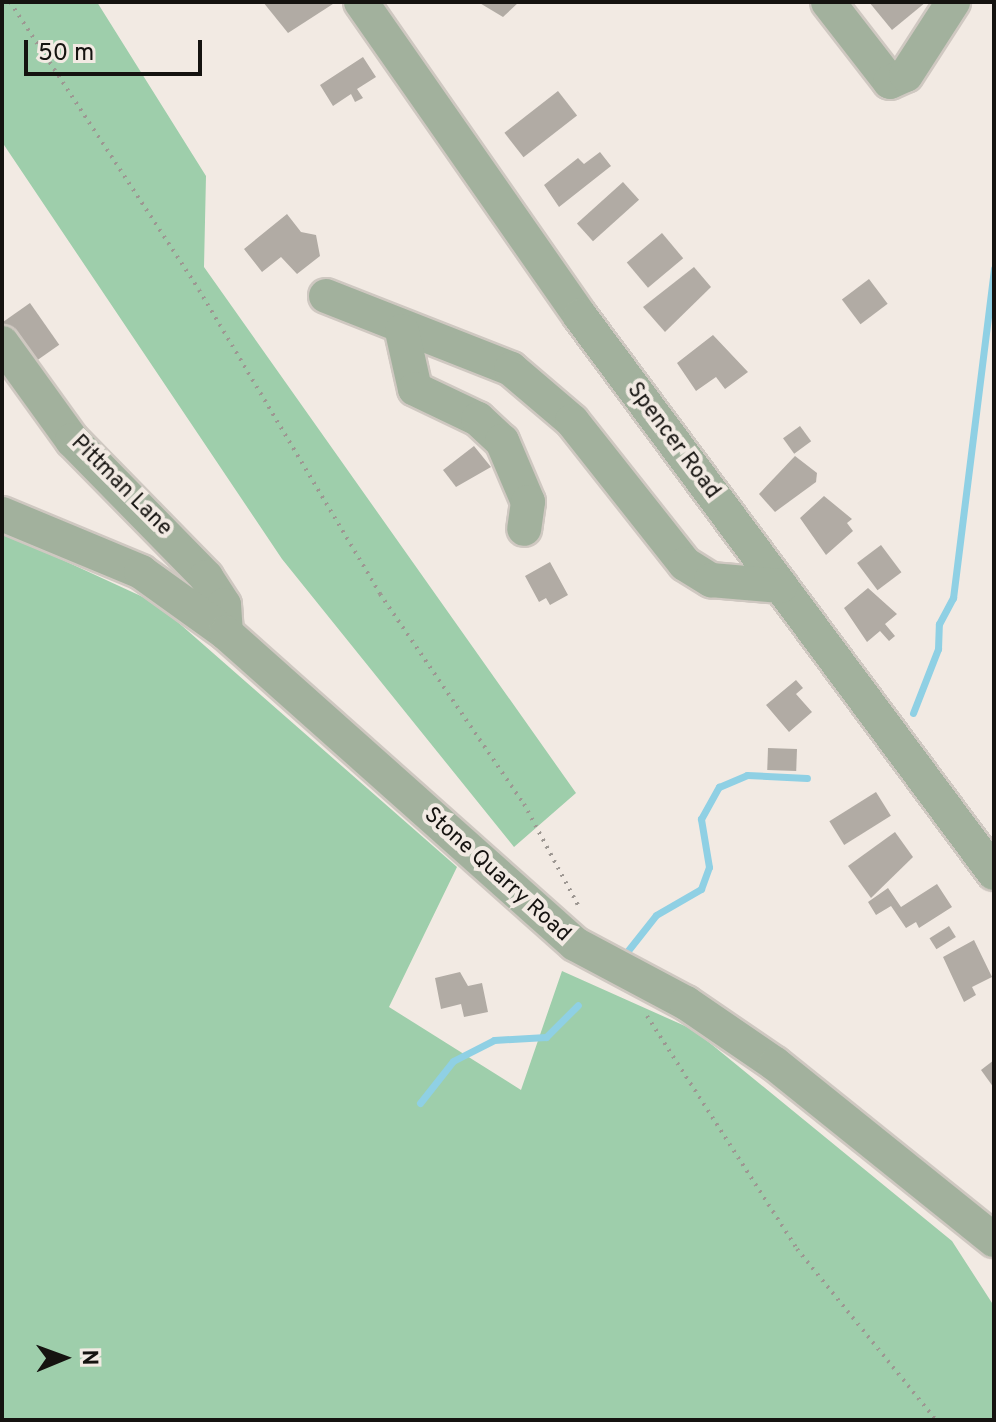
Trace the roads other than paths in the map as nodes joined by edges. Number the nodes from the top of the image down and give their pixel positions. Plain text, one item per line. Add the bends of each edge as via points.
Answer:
1 (361, 2) edge
2 (953, 2) edge
3 (838, 5) edge
4 (326, 296) dead end
5 (403, 330) junction
6 (2, 343) edge
7 (2, 514) edge
8 (524, 529) dead end
9 (781, 586) junction
10 (226, 633) junction
11 (994, 873) edge
12 (994, 1240) edge

1 - 9 street, Spencer Road via 580,316
2 - 3 street via 906,75 890,82
4 - 5 street
5 - 8 street via 415,389 478,419 502,441 528,502
5 - 9 street via 455,343 542,390 685,564 711,580
6 - 10 street, Pittman Lane via 72,440 206,577 224,605
7 - 10 street, Stone Quarry Road via 141,572
9 - 11 street, Spencer Road
10 - 12 street, Stone Quarry Road via 575,944 686,1003 775,1064

